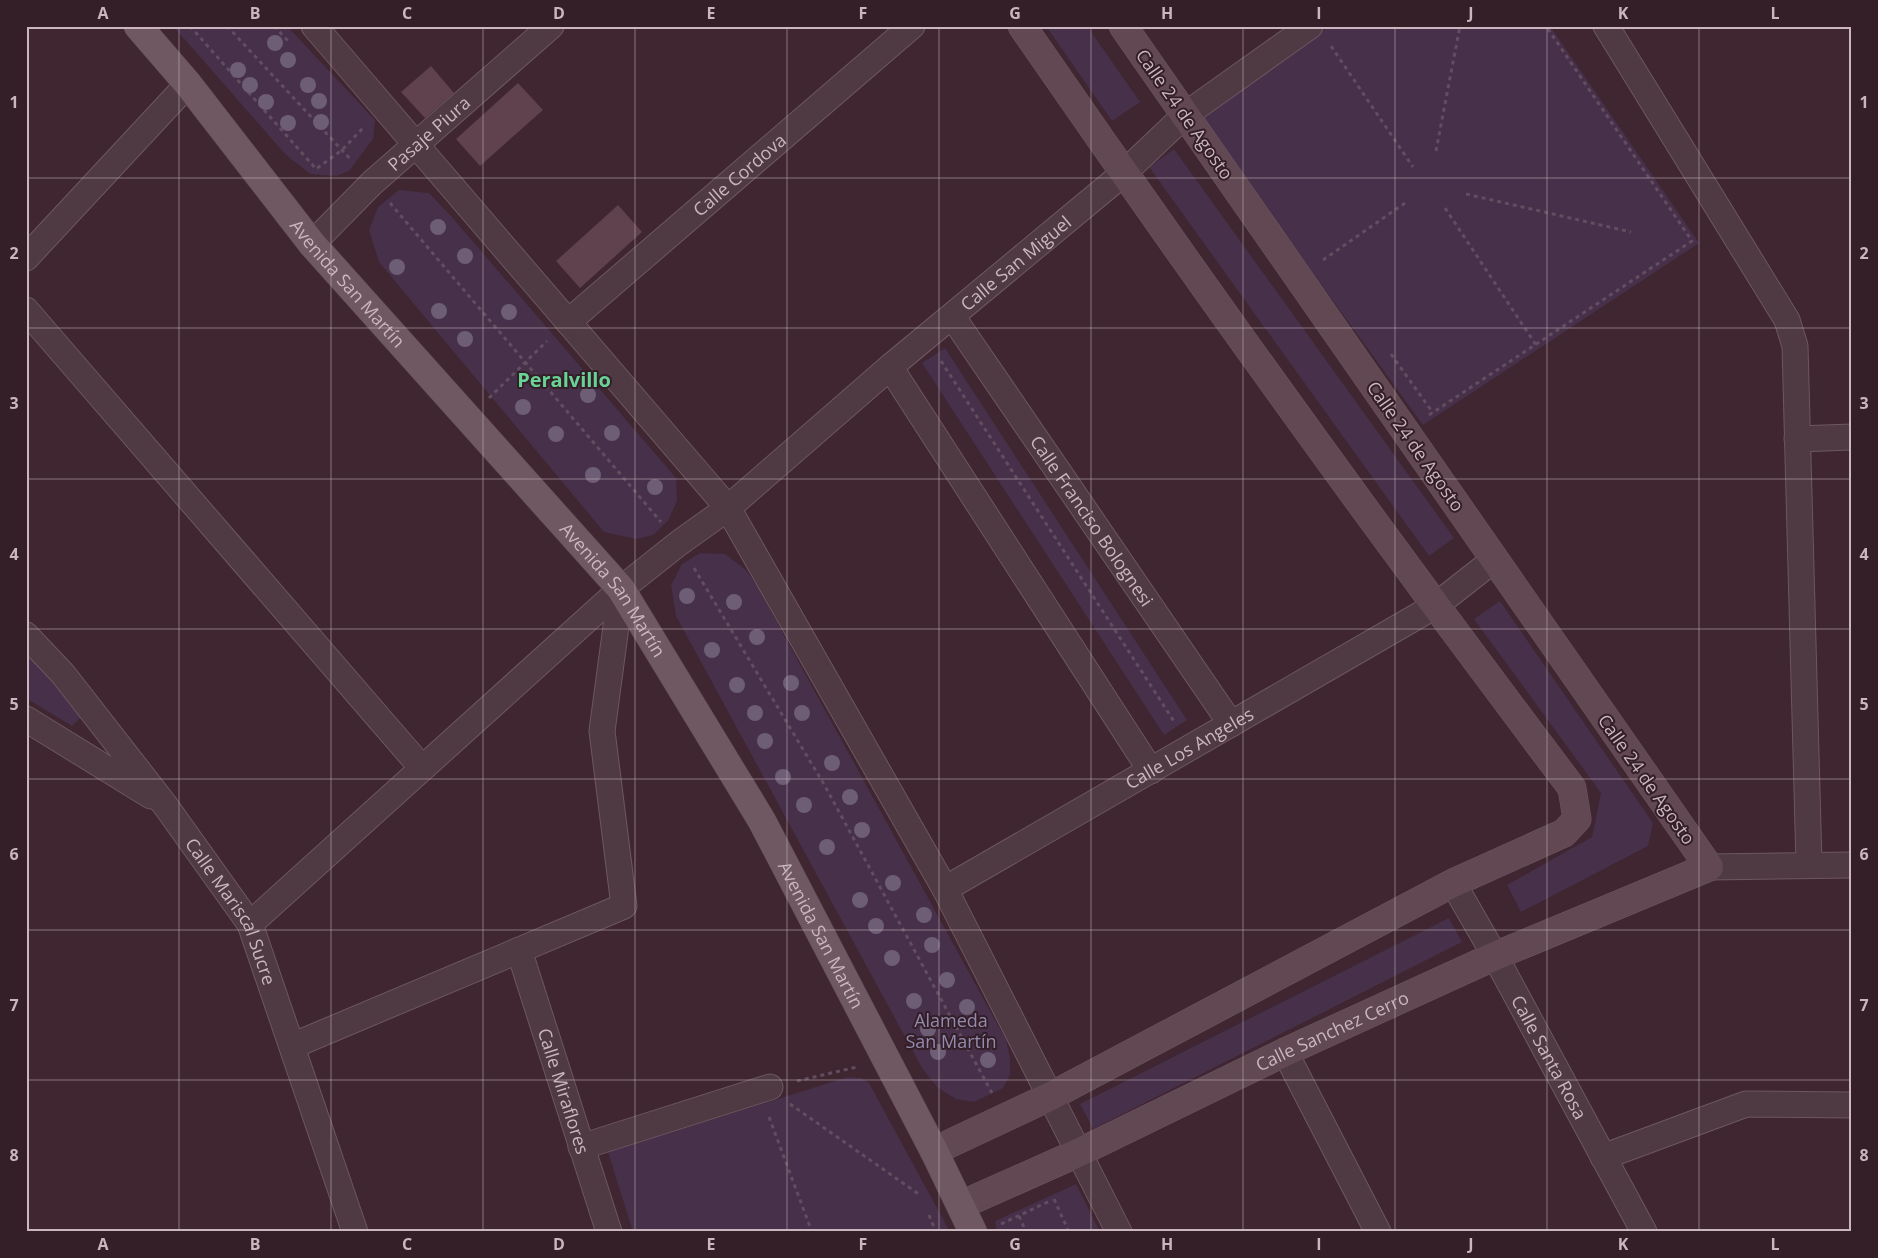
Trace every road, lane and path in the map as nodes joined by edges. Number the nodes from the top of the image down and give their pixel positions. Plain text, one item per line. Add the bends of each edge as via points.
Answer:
1 (138, 26) edge
2 (190, 26) edge
3 (274, 26) edge
4 (314, 26) edge
5 (551, 26) edge
6 (912, 26) edge
7 (1022, 26) edge
8 (1123, 26) edge
9 (1310, 26) edge
10 (1460, 26) edge
11 (1546, 26) edge
12 (1606, 26) edge
13 (1329, 43) dead end
14 (294, 48) dead end
15 (188, 84) junction
16 (1185, 115) junction
17 (365, 125) dead end
18 (416, 145) junction
19 (1436, 151) dead end
20 (1413, 167) dead end
21 (1124, 173) junction
22 (1466, 194) dead end
23 (1405, 203) dead end
24 (1445, 208) dead end
25 (1631, 232) dead end
26 (312, 244) junction
27 (26, 258) edge
28 (1323, 260) dead end
29 (26, 310) edge
30 (952, 316) junction
31 (568, 322) junction
32 (926, 337) junction
33 (1536, 344) junction
34 (890, 367) junction
35 (468, 419) junction
36 (1406, 431) junction
37 (1852, 437) edge
38 (1797, 439) junction
39 (728, 508) junction
40 (1495, 559) junction
41 (621, 590) junction
42 (1435, 606) junction
43 (26, 635) edge
44 (26, 718) edge
45 (1231, 724) junction
46 (1191, 748) junction
47 (422, 768) junction
48 (1151, 771) junction
49 (166, 805) junction
50 (1808, 865) junction
51 (1852, 865) edge
52 (1709, 867) junction
53 (1452, 883) junction
54 (945, 889) junction
55 (250, 924) junction
56 (519, 950) junction
57 (1496, 956) junction
58 (292, 1046) junction
59 (1285, 1052) junction
60 (886, 1060) junction
61 (776, 1093) junction
62 (1050, 1096) junction
63 (1852, 1105) edge
64 (768, 1114) dead end
65 (581, 1147) junction
66 (934, 1152) junction
67 (1080, 1152) junction
68 (1603, 1157) junction
69 (1094, 1180) junction
70 (920, 1195) dead end
71 (1054, 1199) junction
72 (961, 1205) junction
73 (928, 1213) dead end
74 (1019, 1216) junction
75 (983, 1230) edge
76 (355, 1232) edge
77 (609, 1232) edge
78 (812, 1232) edge
79 (936, 1232) edge
80 (1026, 1232) edge
81 (1069, 1232) edge
82 (1119, 1232) edge
83 (1378, 1232) edge
84 (1644, 1232) edge

1 - 15 main road, Avenida San Martín
2 - 17 path via 316,169 342,150
3 - 14 path
4 - 18 street
5 - 18 street, Pasaje Piura
6 - 31 street, Calle Cordova
7 - 21 street
8 - 16 street, Calle 24 de Agosto
9 - 16 street, Calle San Miguel
10 - 19 path
11 - 33 path via 1692,241
12 - 38 street via 1787,320 1794,346
13 - 20 path
15 - 26 main road, Avenida San Martín
15 - 27 street
16 - 21 street, Calle San Miguel
16 - 36 street, Calle 24 de Agosto
18 - 26 street, Pasaje Piura via 372,183
18 - 31 street
21 - 30 street, Calle San Miguel
21 - 42 street
22 - 25 path
23 - 28 path
24 - 33 path
26 - 35 main road, Avenida San Martín
29 - 47 street
30 - 32 street, Calle San Miguel
30 - 45 street, Calle Franciso Bolognesi
31 - 35 path
31 - 39 street
32 - 34 street, Calle San Miguel
32 - 46 path
33 - 36 path
34 - 39 street, Calle San Miguel
34 - 48 street
35 - 41 main road, Avenida San Martín
36 - 40 street, Calle 24 de Agosto
37 - 38 street
38 - 50 street
39 - 41 street, Calle San Miguel via 679,542
39 - 54 street
40 - 42 street, Calle Los Angeles
40 - 52 street, Calle 24 de Agosto
41 - 47 street, Calle San Miguel
41 - 56 street via 602,731 624,906
41 - 60 main road, Avenida San Martín via 762,821
42 - 45 street, Calle Los Angeles
42 - 53 street via 1572,788 1577,819 1564,833
43 - 49 street, Calle Mariscal Sucre via 63,674
44 - 49 street
45 - 46 street, Calle Los Angeles
46 - 48 street, Calle Los Angeles
47 - 55 street, Calle San Miguel
48 - 54 street, Calle Los Angeles
49 - 55 street, Calle Mariscal Sucre
50 - 51 street
50 - 52 street
52 - 57 street, Calle Sanchez Cerro
53 - 57 street, Calle Santa Rosa
53 - 62 street
54 - 62 street
55 - 58 street, Calle Mariscal Sucre
56 - 58 street
56 - 65 street, Calle Miraflores
57 - 59 street, Calle Sanchez Cerro
57 - 68 street, Calle Santa Rosa
58 - 76 street, Calle Mariscal Sucre
59 - 67 street, Calle Sanchez Cerro
59 - 83 street
60 - 61 path
60 - 66 main road, Avenida San Martín
61 - 65 street
61 - 70 path
62 - 66 street
62 - 67 street
63 - 68 street via 1746,1104
64 - 78 path
65 - 77 street, Calle Miraflores
66 - 72 main road, Avenida San Martín
67 - 69 street
67 - 72 street, Calle Sanchez Cerro
68 - 84 street, Calle Santa Rosa
69 - 71 path
69 - 82 street
71 - 74 path
71 - 81 path
72 - 75 main road, Avenida San Martín
73 - 79 path
74 - 75 path
74 - 80 path

